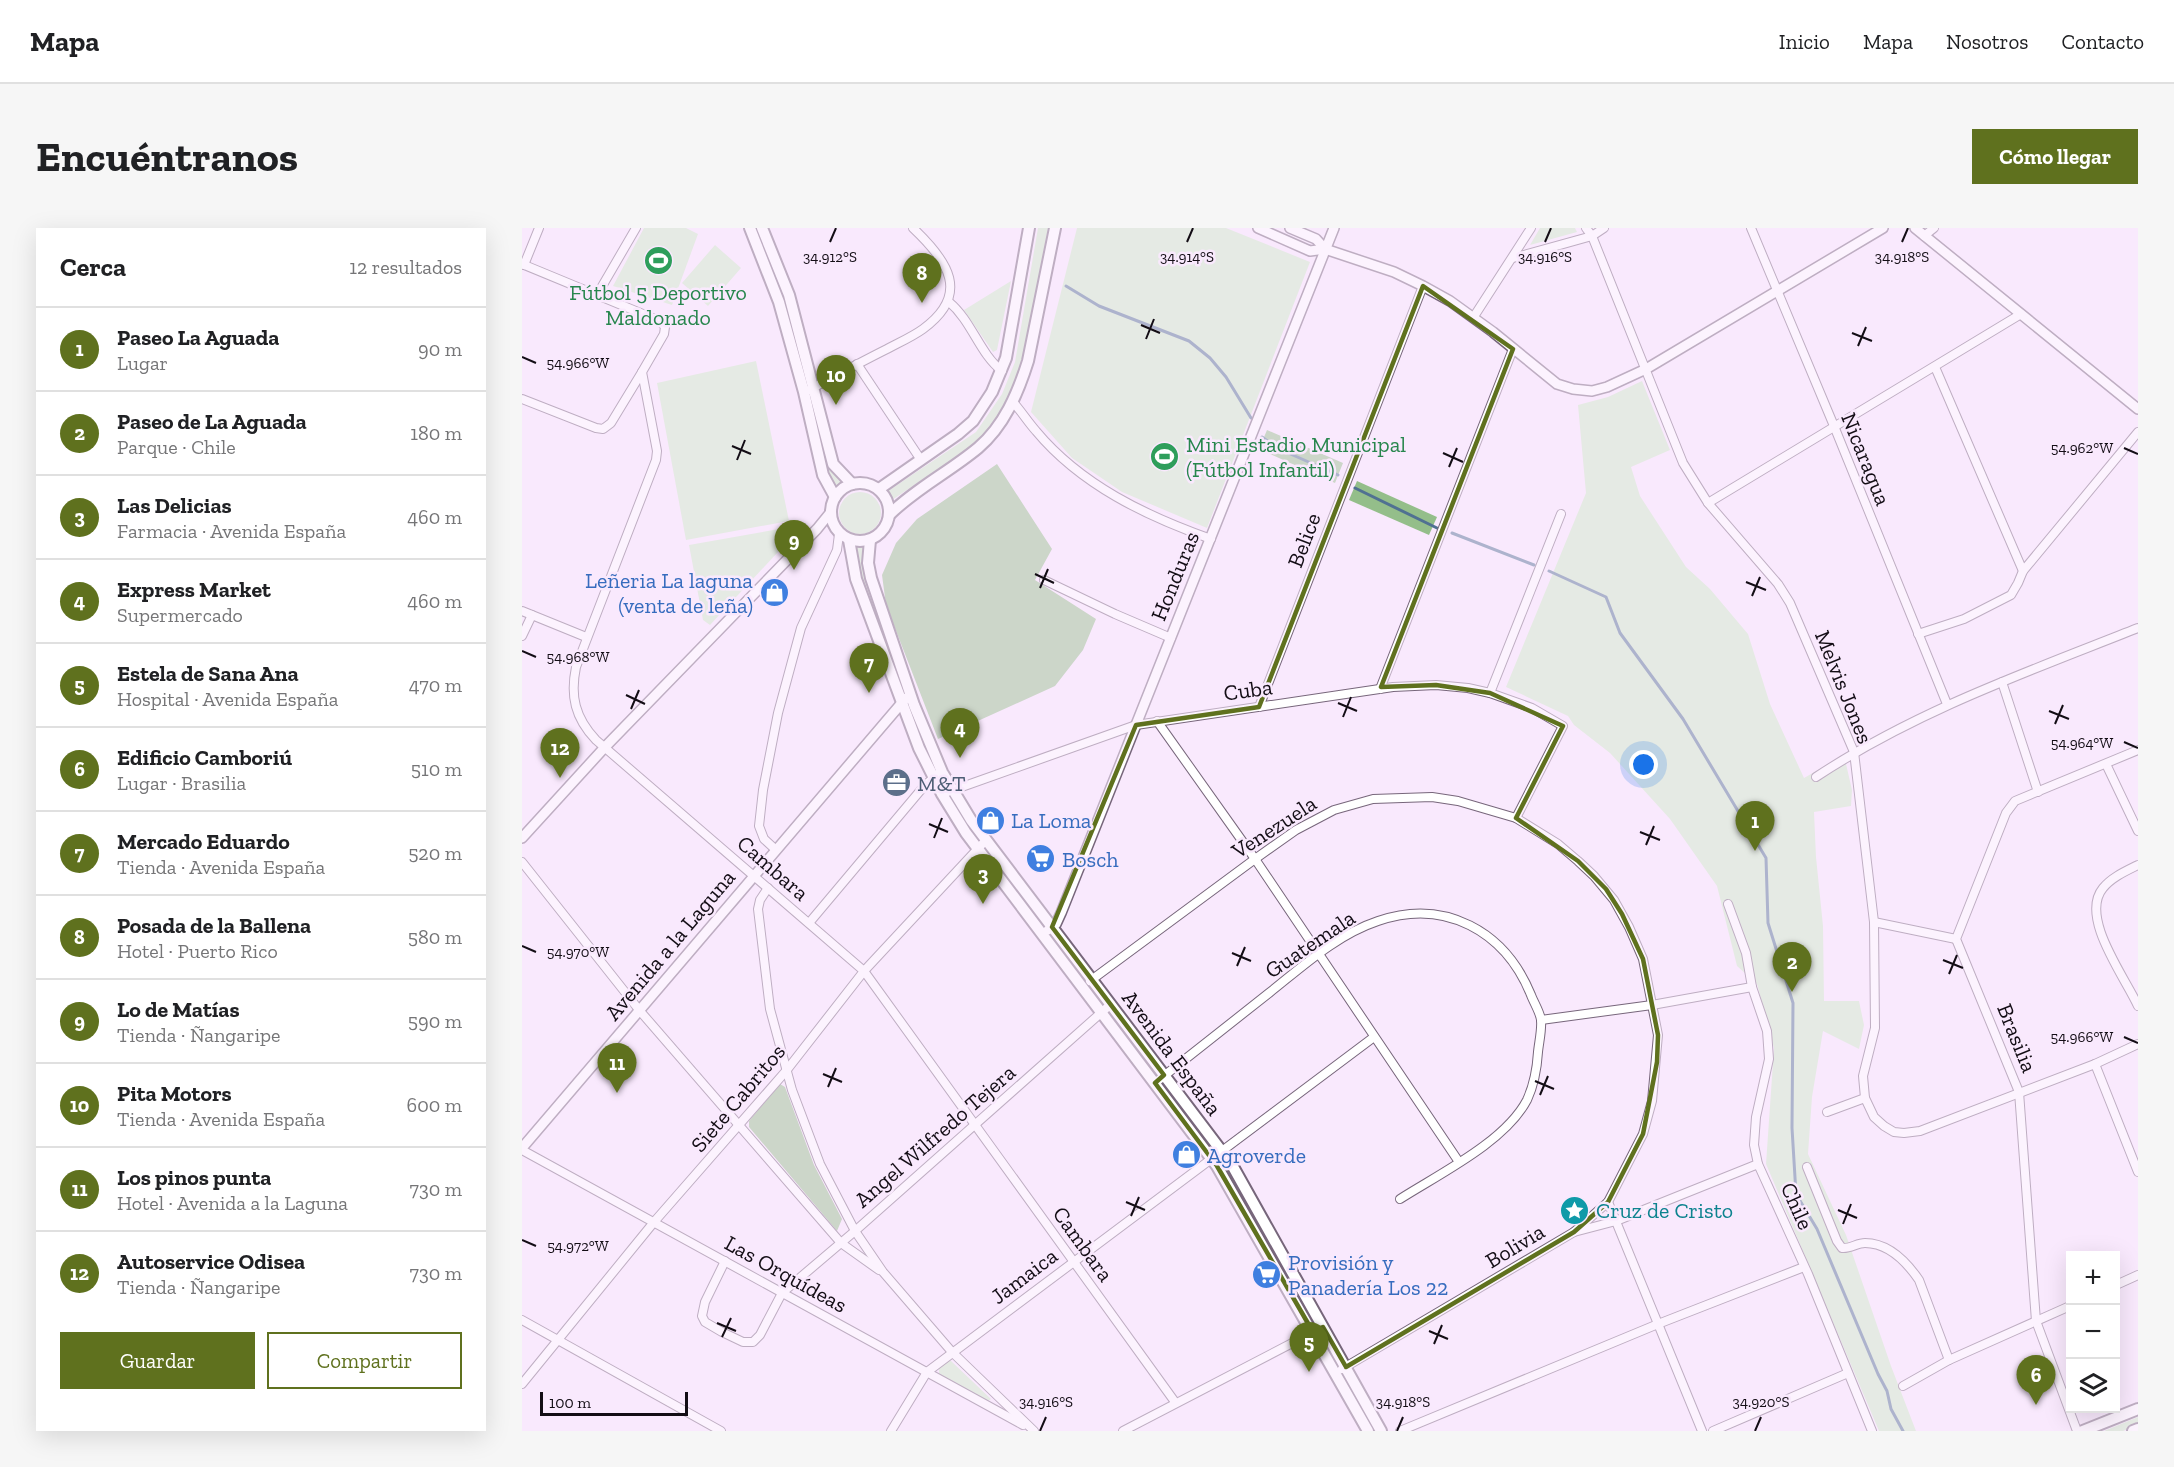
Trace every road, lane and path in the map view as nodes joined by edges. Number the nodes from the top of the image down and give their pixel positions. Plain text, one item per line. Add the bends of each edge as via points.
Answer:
1 (538, 228) edge
2 (636, 228) edge
3 (750, 228) edge
4 (762, 228) edge
5 (914, 228) edge
6 (1029, 228) edge
7 (1055, 228) edge
8 (1258, 228) edge
9 (1290, 228) edge
10 (1334, 228) edge
11 (1530, 228) edge
12 (1586, 228) edge
13 (1604, 228) edge
14 (1750, 228) edge
15 (1883, 228) edge
16 (1915, 228) edge
17 (1934, 228) edge
18 (1592, 236) junction
19 (1924, 236) junction
20 (1325, 249) junction
21 (1513, 258) junction
22 (523, 265) edge
23 (1423, 286) junction
24 (1777, 292) junction
25 (597, 295) junction
26 (949, 302) junction
27 (2021, 314) junction
28 (1473, 318) junction
29 (1513, 349) junction
30 (857, 364) junction
31 (1935, 367) junction
32 (1646, 369) junction
33 (1002, 371) junction
34 (642, 372) junction
35 (808, 390) junction
36 (522, 399) edge
37 (1013, 402) junction
38 (2138, 409) edge
39 (1834, 426) junction
40 (2138, 432) edge
41 (921, 460) junction
42 (852, 484) junction
43 (879, 489) junction
44 (835, 496) junction
45 (1708, 502) junction
46 (830, 513) junction
47 (1561, 514) dead end
48 (889, 515) junction
49 (844, 537) junction
50 (1211, 539) junction
51 (870, 540) junction
52 (2023, 570) junction
53 (1044, 580) dead end
54 (522, 611) edge
55 (531, 615) junction
56 (2138, 628) edge
57 (1918, 634) junction
58 (522, 636) edge
59 (586, 637) junction
60 (1171, 638) junction
61 (2002, 682) junction
62 (1380, 689) junction
63 (910, 693) junction
64 (1490, 693) junction
65 (902, 702) junction
66 (1947, 704) junction
67 (1259, 707) junction
68 (1157, 721) junction
69 (1136, 725) junction
70 (605, 747) junction
71 (2138, 750) edge
72 (1854, 752) junction
73 (2106, 764) junction
74 (937, 774) junction
75 (1816, 777) dead end
76 (953, 790) junction
77 (2038, 792) junction
78 (942, 794) junction
79 (1516, 818) junction
80 (2138, 831) edge
81 (522, 838) edge
82 (986, 840) junction
83 (977, 848) junction
84 (776, 850) junction
85 (1255, 859) junction
86 (522, 862) edge
87 (2138, 865) edge
88 (754, 876) junction
89 (768, 888) junction
90 (1728, 904) dead end
91 (1875, 922) junction
92 (809, 923) junction
93 (1048, 930) junction
94 (1956, 939) junction
95 (1318, 954) junction
96 (864, 971) junction
97 (1092, 980) junction
98 (1082, 987) junction
99 (1752, 987) junction
100 (1111, 1004) junction
101 (1653, 1005) junction
102 (2138, 1006) edge
103 (640, 1011) junction
104 (1102, 1013) junction
105 (1540, 1020) junction
106 (1374, 1037) junction
107 (2138, 1044) edge
108 (2095, 1064) junction
109 (786, 1071) junction
110 (1164, 1076) junction
111 (1155, 1083) junction
112 (2019, 1092) junction
113 (1864, 1098) junction
114 (1827, 1112) dead end
115 (739, 1126) junction
116 (974, 1126) junction
117 (2138, 1143) edge
118 (2128, 1147) junction
119 (522, 1149) edge
120 (1222, 1151) junction
121 (1212, 1159) junction
122 (1459, 1161) junction
123 (1758, 1164) junction
124 (1807, 1167) dead end
125 (2138, 1172) edge
126 (1400, 1199) dead end
127 (1608, 1202) junction
128 (1616, 1221) junction
129 (654, 1222) junction
130 (855, 1231) junction
131 (1574, 1232) junction
132 (841, 1243) junction
133 (725, 1261) junction
134 (1074, 1261) junction
135 (1804, 1267) junction
136 (883, 1272) junction
137 (2138, 1275) edge
138 (2120, 1284) edge
139 (782, 1293) junction
140 (2066, 1308) edge
141 (522, 1320) edge
142 (2036, 1321) junction
143 (1658, 1324) junction
144 (1318, 1329) junction
145 (558, 1340) junction
146 (952, 1352) junction
147 (1949, 1360) junction
148 (1340, 1370) junction
149 (927, 1372) junction
150 (1848, 1373) junction
151 (522, 1384) edge
152 (1903, 1386) dead end
153 (1175, 1402) junction
154 (2138, 1409) edge
155 (2138, 1429) edge
156 (721, 1431) edge
157 (891, 1431) edge
158 (1033, 1431) edge
159 (1123, 1431) edge
160 (1368, 1431) edge
161 (1381, 1431) edge
162 (1401, 1431) edge
163 (1702, 1431) edge
164 (1713, 1431) edge
165 (1872, 1431) edge
166 (2077, 1431) edge
167 (2083, 1431) edge
168 (2133, 1431) edge

1 - 22 street
2 - 25 street
3 - 35 main road
4 - 35 main road via 789,295
5 - 26 street via 933,246 948,269
6 - 33 main road
7 - 37 main road via 1028,361
8 - 20 street via 1310,251
9 - 20 street via 1316,239
10 - 20 street, Honduras
11 - 21 street
12 - 18 street, Melvis Jones
13 - 18 street
14 - 24 street, Nicaragua
15 - 24 street
16 - 19 street
17 - 19 street
18 - 21 street
18 - 32 street, Melvis Jones
19 - 27 street
20 - 23 street
20 - 50 street, Honduras
21 - 28 street
22 - 25 street
23 - 28 street
23 - 67 street, Belice
24 - 32 street
24 - 39 street, Nicaragua
25 - 34 street via 660,321 665,327
26 - 30 street via 922,330
26 - 33 street via 961,312
27 - 31 street
27 - 38 street
28 - 29 street
29 - 32 street via 1551,379 1573,389 1607,387
29 - 62 street
30 - 35 street
30 - 41 street
31 - 39 street
31 - 52 street
32 - 45 street, Melvis Jones via 1683,463
33 - 41 main road via 973,421
34 - 36 street via 611,423 603,429
34 - 59 street, Cambara via 656,460
35 - 42 main road via 833,464
35 - 44 main road via 823,475
37 - 48 main road via 979,448
37 - 50 street via 1055,452 1120,501
39 - 45 street
39 - 57 street, Nicaragua
40 - 52 street
41 - 43 main road
42 - 43 main road
42 - 44 main road
43 - 48 main road via 887,501
44 - 46 main road
45 - 72 street, Melvis Jones via 1790,603
46 - 49 main road via 834,526
46 - 70 street
47 - 64 street
48 - 51 main road via 883,530
49 - 51 main road
49 - 65 main road, Avenida España
49 - 84 street via 801,628 775,724 759,826 764,839
50 - 60 street, Honduras
51 - 63 main road, Avenida España via 871,578
52 - 57 street via 2010,594 1964,619
53 - 60 street
54 - 55 street
55 - 58 street
55 - 59 street
56 - 61 street
57 - 66 street, Nicaragua
59 - 70 street, Cambara via 573,681 573,699 582,723
60 - 69 street, Honduras
61 - 66 street
61 - 77 street
62 - 64 street, Cuba via 1436,685
62 - 67 street, Cuba
63 - 65 street, Avenida a la Laguna
63 - 74 main road, Avenida España
64 - 79 street, Cuba via 1532,708 1563,726
65 - 74 main road, Avenida España via 919,748
65 - 84 street, Avenida a la Laguna
66 - 72 street
67 - 68 street, Cuba
68 - 69 street, Cuba
68 - 85 street
69 - 76 street, Cuba
69 - 93 street, Honduras via 1061,913
70 - 81 street
70 - 88 street, Cambara
71 - 73 street
72 - 75 street
72 - 91 street, Melvis Jones
73 - 77 street
73 - 80 street
74 - 76 main road, Avenida España
74 - 78 main road, Avenida España
74 - 92 street
76 - 78 street, Cuba
76 - 82 main road, Avenida España
77 - 94 street via 2016,801 2006,813
78 - 83 main road, Avenida España
79 - 85 street, Venezuela via 1432,797 1373,799 1334,810 1296,830
79 - 101 street, Venezuela via 1558,844 1606,889 1643,959
82 - 83 street, Siete Cabritos
82 - 93 main road, Avenida España
83 - 93 main road, Avenida España
83 - 96 street, Siete Cabritos
84 - 88 street, Avenida a la Laguna
85 - 95 street
85 - 97 street, Venezuela
86 - 103 street
87 - 102 street via 2103,888 2095,911 2100,933
88 - 89 street, Cambara
88 - 103 street, Avenida a la Laguna
89 - 92 street, Cambara
89 - 109 street via 758,909 761,942 770,1009
90 - 99 street, Chile via 1746,953
91 - 94 street
91 - 113 street, Melvis Jones via 1875,1028 1863,1076
92 - 96 street, Cambara
93 - 97 main road, Avenida España
93 - 98 main road, Avenida España
94 - 112 street, Brasilia
95 - 105 street, Guatemala via 1377,921 1405,914 1456,918 1478,929 1505,951 1525,981
95 - 106 street
95 - 110 street, Guatemala
96 - 109 street, Siete Cabritos
96 - 116 street, Cambara
97 - 98 street, Avenida España
97 - 100 main road, Avenida España
98 - 104 main road, Avenida España
99 - 101 street
99 - 123 street, Chile via 1767,1031 1769,1059 1756,1117 1754,1145
100 - 104 street, Angel Wilfredo Tejera
100 - 110 main road, Avenida España
101 - 105 street
101 - 127 street, Venezuela via 1658,1035 1652,1101 1643,1134
103 - 115 street
103 - 119 street, Avenida a la Laguna
104 - 111 main road, Avenida España
104 - 116 street, Angel Wilfredo Tejera
105 - 122 street, Guatemala via 1537,1071 1527,1100 1509,1126
106 - 120 street, Jamaica
106 - 122 street
107 - 108 street
108 - 112 street
108 - 118 street
109 - 115 street, Siete Cabritos
109 - 130 street via 820,1164
110 - 111 street, Guatemala
110 - 120 main road, Avenida España
111 - 121 main road, Avenida España
112 - 113 street via 1937,1125 1904,1133 1894,1132 1879,1122
112 - 142 street, Brasilia
113 - 114 street
115 - 129 street, Siete Cabritos
115 - 132 street
116 - 130 street, Angel Wilfredo Tejera
116 - 134 street, Cambara
117 - 118 street
118 - 125 street
119 - 129 street, Las Orquídeas
120 - 121 street, Jamaica
120 - 144 main road, Avenida España
121 - 134 street, Jamaica
121 - 144 main road, Avenida España
122 - 126 street, Guatemala
123 - 128 street, Bolivia
123 - 135 street, Chile
124 - 147 street via 1842,1248 1862,1243 1886,1248 1913,1271
127 - 128 street
127 - 131 street, Venezuela
128 - 131 street, Bolivia
128 - 143 street
129 - 133 street, Las Orquídeas
129 - 145 street, Siete Cabritos
130 - 132 street, Angel Wilfredo Tejera
130 - 136 street
131 - 148 street, Bolivia
132 - 136 street
132 - 139 street, Angel Wilfredo Tejera
133 - 139 street, Las Orquídeas
133 - 139 street via 701,1311 705,1322 722,1332 743,1342 753,1342
134 - 146 street, Jamaica
134 - 153 street, Cambara
135 - 143 street
135 - 150 street, Chile
136 - 146 street
137 - 138 street
139 - 149 street, Las Orquídeas
140 - 142 street
141 - 145 street
142 - 147 street
142 - 166 street, Brasilia
143 - 162 street
143 - 163 street
144 - 148 main road, Avenida España
144 - 153 street
145 - 151 street, Siete Cabritos
145 - 156 street
146 - 149 street, Jamaica
146 - 158 street
147 - 152 street
148 - 160 main road, Avenida España
148 - 161 main road, Avenida España
149 - 157 street, Jamaica
149 - 158 street, Las Orquídeas
150 - 164 street
150 - 165 street, Chile
153 - 159 street
154 - 167 main road
155 - 168 main road

